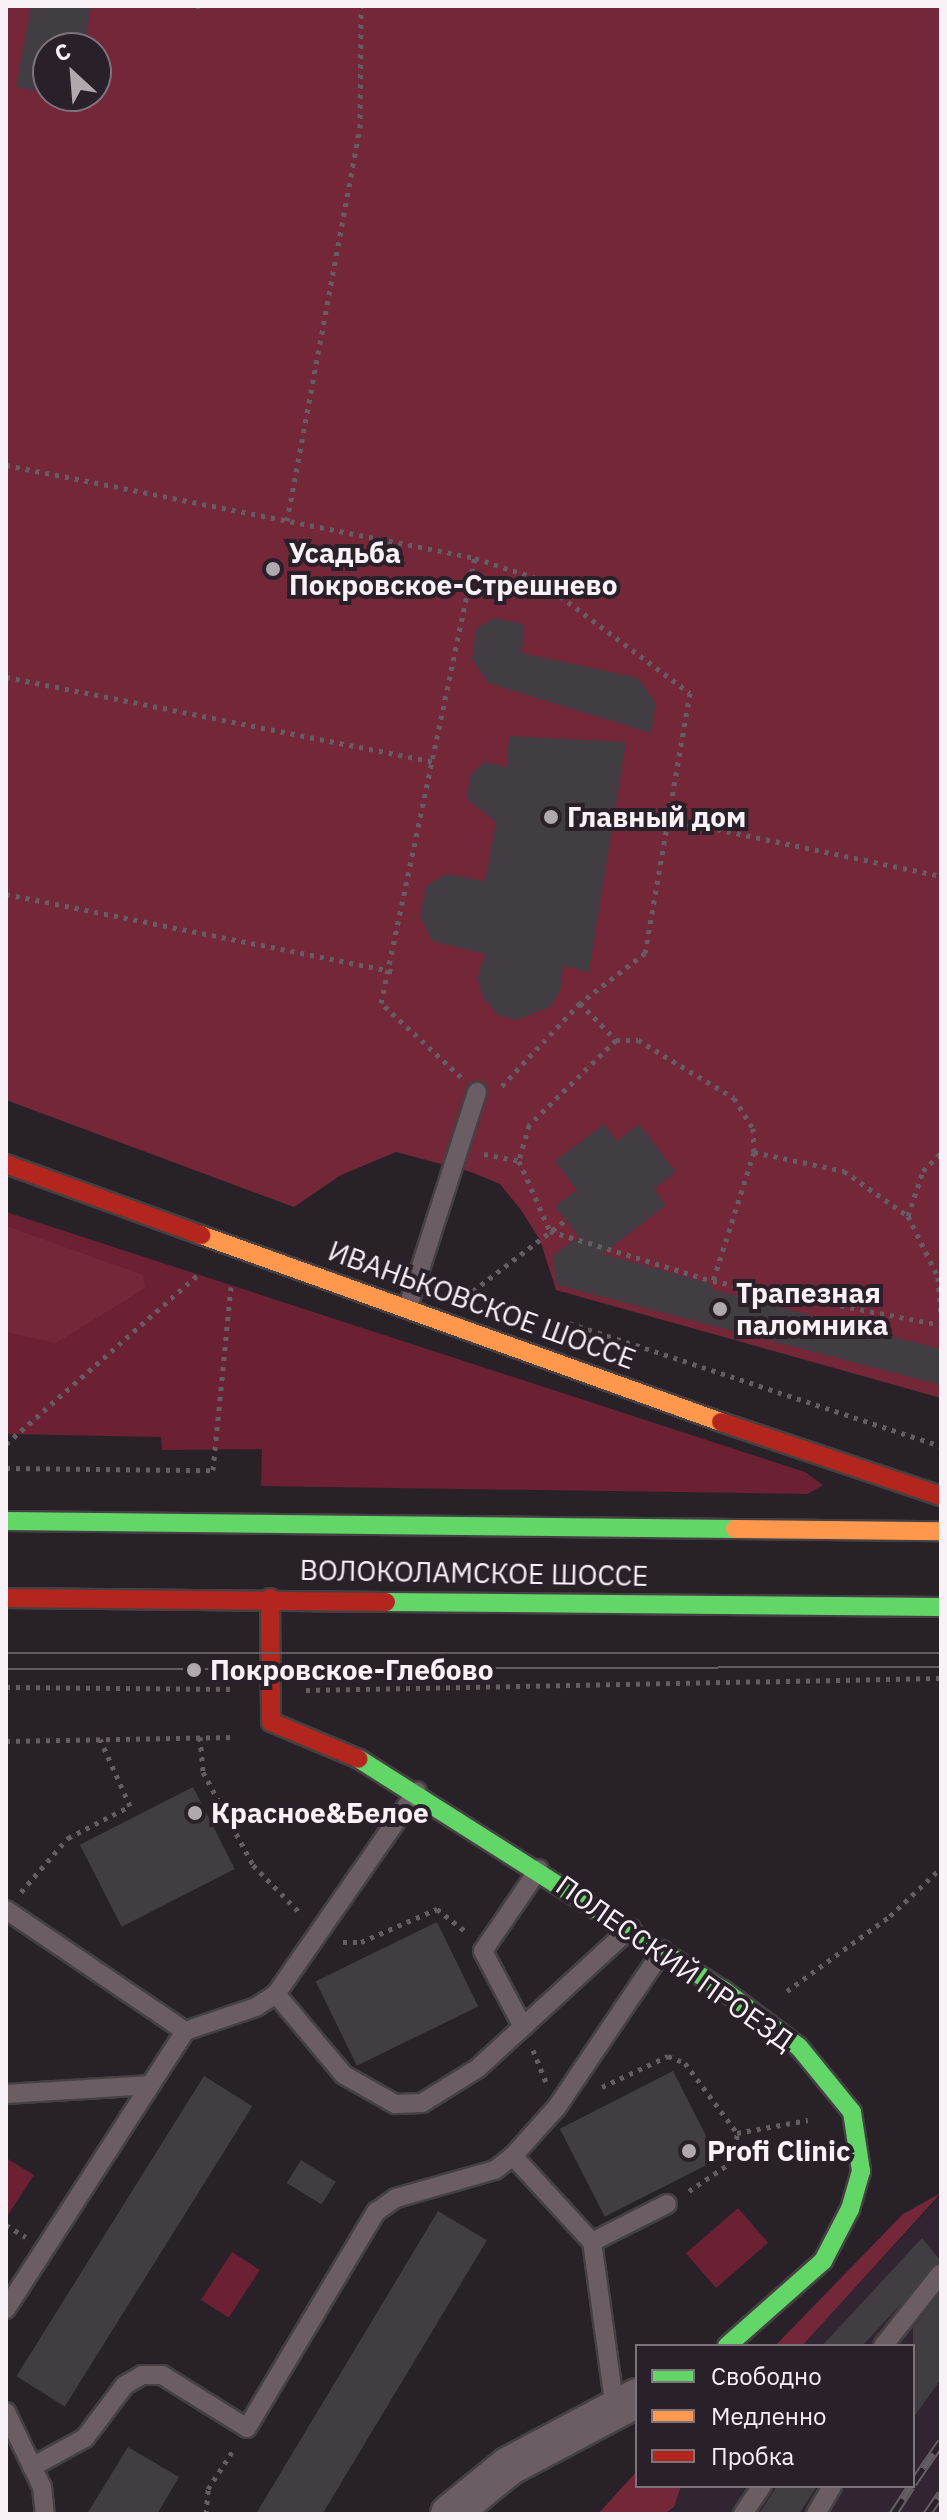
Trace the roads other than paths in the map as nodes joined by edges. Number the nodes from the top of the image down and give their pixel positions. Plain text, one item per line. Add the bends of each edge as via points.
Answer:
1 (477, 1092) road end
2 (6, 1164) edge
3 (408, 1307) junction
4 (941, 1496) edge
5 (6, 1521) edge
6 (941, 1531) edge
7 (6, 1598) edge
8 (270, 1598) junction
9 (941, 1607) edge
10 (417, 1791) junction
11 (539, 1869) junction
12 (6, 1909) edge
13 (631, 1928) junction
14 (663, 1950) junction
15 (276, 1994) junction
16 (523, 2027) junction
17 (185, 2031) junction
18 (151, 2085) junction
19 (6, 2094) edge
20 (513, 2156) junction
21 (667, 2204) road end
22 (592, 2242) junction
23 (941, 2273) edge
24 (6, 2309) edge
25 (729, 2344) edge
26 (885, 2344) edge
27 (626, 2404) edge
28 (6, 2412) edge
29 (32, 2467) junction
30 (761, 2488) edge
31 (831, 2488) edge
32 (45, 2514) edge
33 (450, 2514) edge
34 (743, 2514) edge
35 (816, 2514) edge

1 - 3 lane
2 - 3 street, ИВАНЬКОВСКОЕ ШОССЕ
3 - 4 street, ИВАНЬКОВСКОЕ ШОССЕ via 773,1441
5 - 6 street, ВОЛОКОЛАМСКОЕ ШОССЕ
7 - 8 street, ВОЛОКОЛАМСКОЕ ШОССЕ
8 - 9 street, ВОЛОКОЛАМСКОЕ ШОССЕ
8 - 10 street, ПОЛЕССКИЙ ПРОЕЗД via 271,1722 310,1734
10 - 11 street, ПОЛЕССКИЙ ПРОЕЗД
10 - 15 lane
11 - 13 street, ПОЛЕССКИЙ ПРОЕЗД
11 - 16 lane via 483,1951
12 - 17 lane
13 - 14 street, ПОЛЕССКИЙ ПРОЕЗД
13 - 16 lane
14 - 20 lane via 557,2107
14 - 25 street, ПОЛЕССКИЙ ПРОЕЗД via 799,2047 852,2112 861,2171 850,2209 823,2261
15 - 16 lane via 344,2075 395,2104 422,2103 478,2068
15 - 17 lane via 256,2007
17 - 18 lane
18 - 19 lane
18 - 24 lane
20 - 22 lane
20 - 29 lane via 495,2170 396,2198 376,2212 247,2428 162,2375 142,2375 125,2385 85,2438
21 - 22 lane
22 - 27 lane
23 - 26 lane
27 - 33 street via 509,2466
28 - 29 lane
29 - 32 lane via 42,2487
30 - 34 lane
31 - 35 lane

